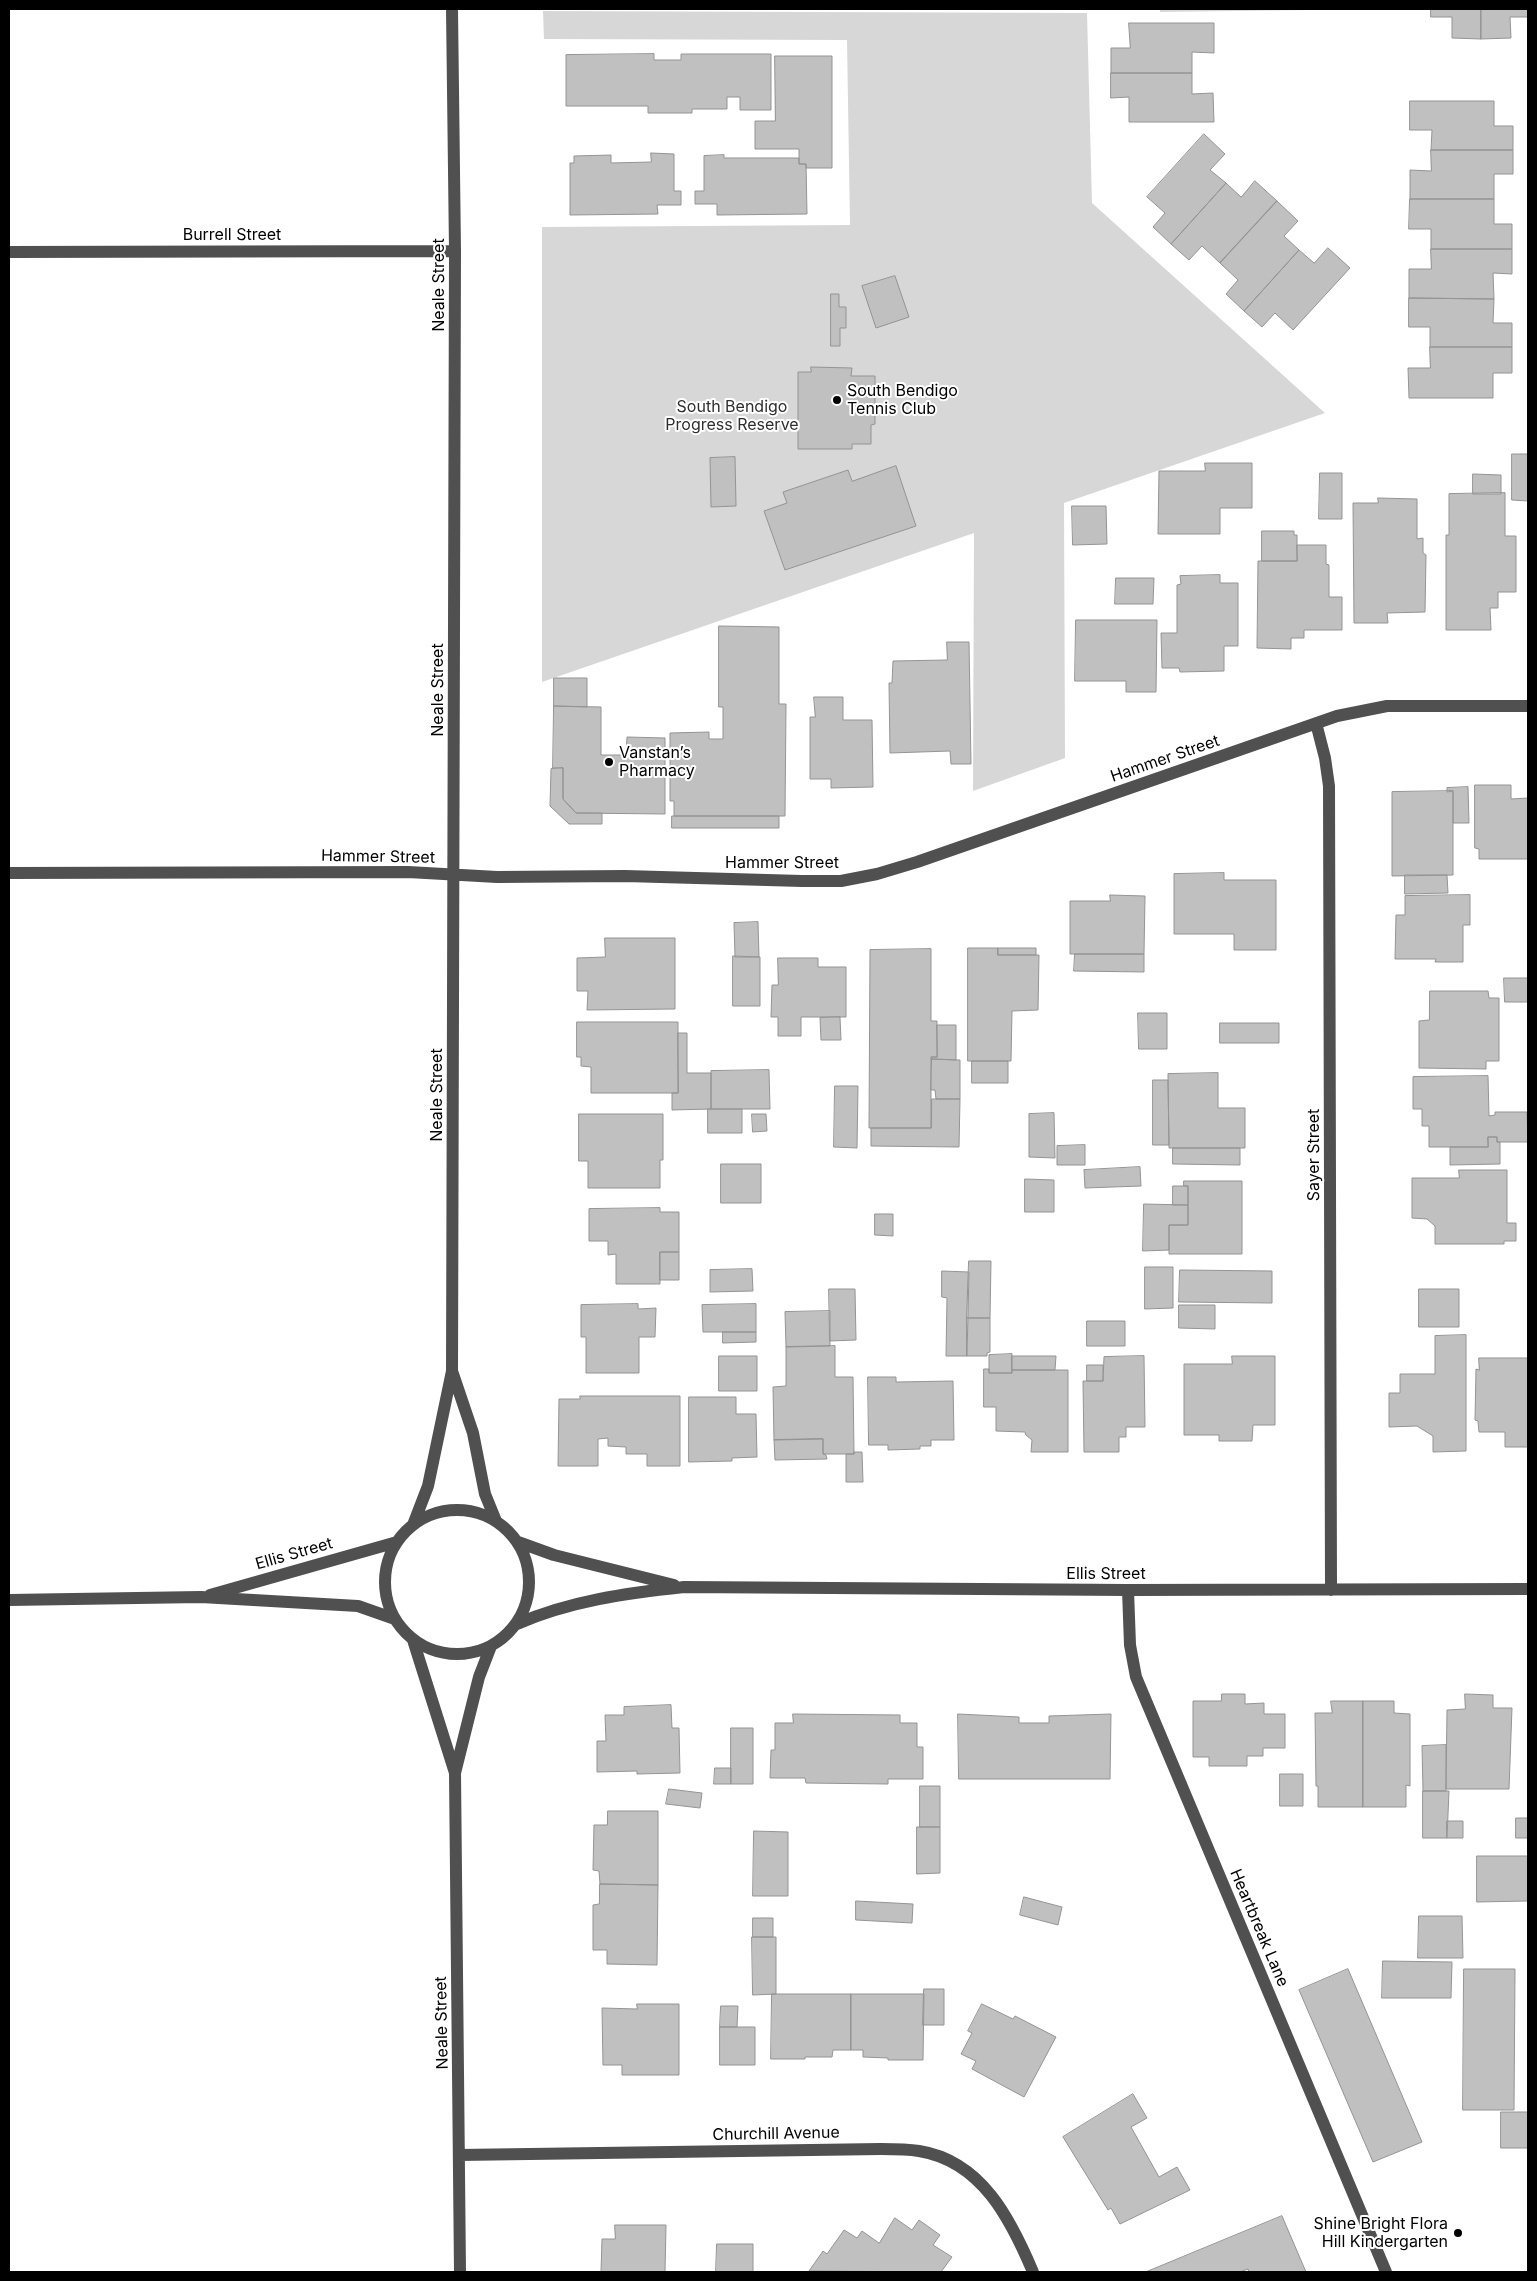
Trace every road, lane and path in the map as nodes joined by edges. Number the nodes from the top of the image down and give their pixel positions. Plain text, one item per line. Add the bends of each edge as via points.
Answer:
1 (452, 9) edge
2 (455, 251) junction
3 (9, 252) edge
4 (1528, 706) edge
5 (1316, 723) junction
6 (9, 873) edge
7 (454, 875) junction
8 (452, 1370) junction
9 (496, 1521) junction
10 (413, 1524) junction
11 (397, 1542) junction
12 (518, 1542) junction
13 (684, 1587) junction
14 (1528, 1589) edge
15 (1128, 1590) junction
16 (1331, 1590) junction
17 (201, 1597) junction
18 (9, 1600) edge
19 (395, 1619) junction
20 (516, 1624) junction
21 (413, 1640) junction
22 (491, 1646) junction
23 (455, 1773) junction
24 (459, 2155) junction
25 (460, 2272) edge
26 (1033, 2272) edge
27 (1386, 2272) edge

1 - 2 street, Neale Street
2 - 3 street, Burrell Street
2 - 7 street, Neale Street
4 - 5 street, Hammer Street via 1387,706
5 - 7 street, Hammer Street via 877,874 841,881
5 - 16 street, Sayer Street via 1329,786
6 - 7 street, Hammer Street via 408,872
7 - 8 street, Neale Street
8 - 9 street, Neale Street via 473,1433 485,1494
8 - 10 street, Neale Street via 428,1486
9 - 10 street via 476,1512 454,1509 432,1514
9 - 12 street
10 - 11 street
11 - 17 street, Ellis Street
11 - 19 street via 388,1560 385,1580 387,1600
12 - 13 street, Ellis Street via 554,1555
12 - 20 street via 527,1561 530,1583 526,1604
13 - 15 street, Ellis Street
13 - 20 street, Ellis Street via 590,1601 542,1612
14 - 16 street, Ellis Street
15 - 16 street, Ellis Street
15 - 27 street, Heartbreak Lane via 1130,1646 1136,1677
17 - 18 street, Ellis Street
17 - 19 street, Ellis Street via 358,1606
19 - 21 street
20 - 22 street
21 - 22 street via 431,1649 450,1653 470,1653
21 - 23 street, Neale Street
22 - 23 street, Neale Street via 479,1677
23 - 24 street, Neale Street
24 - 25 street, Neale Street
24 - 26 street, Churchill Avenue via 920,2151 952,2162 979,2180 1006,2216

